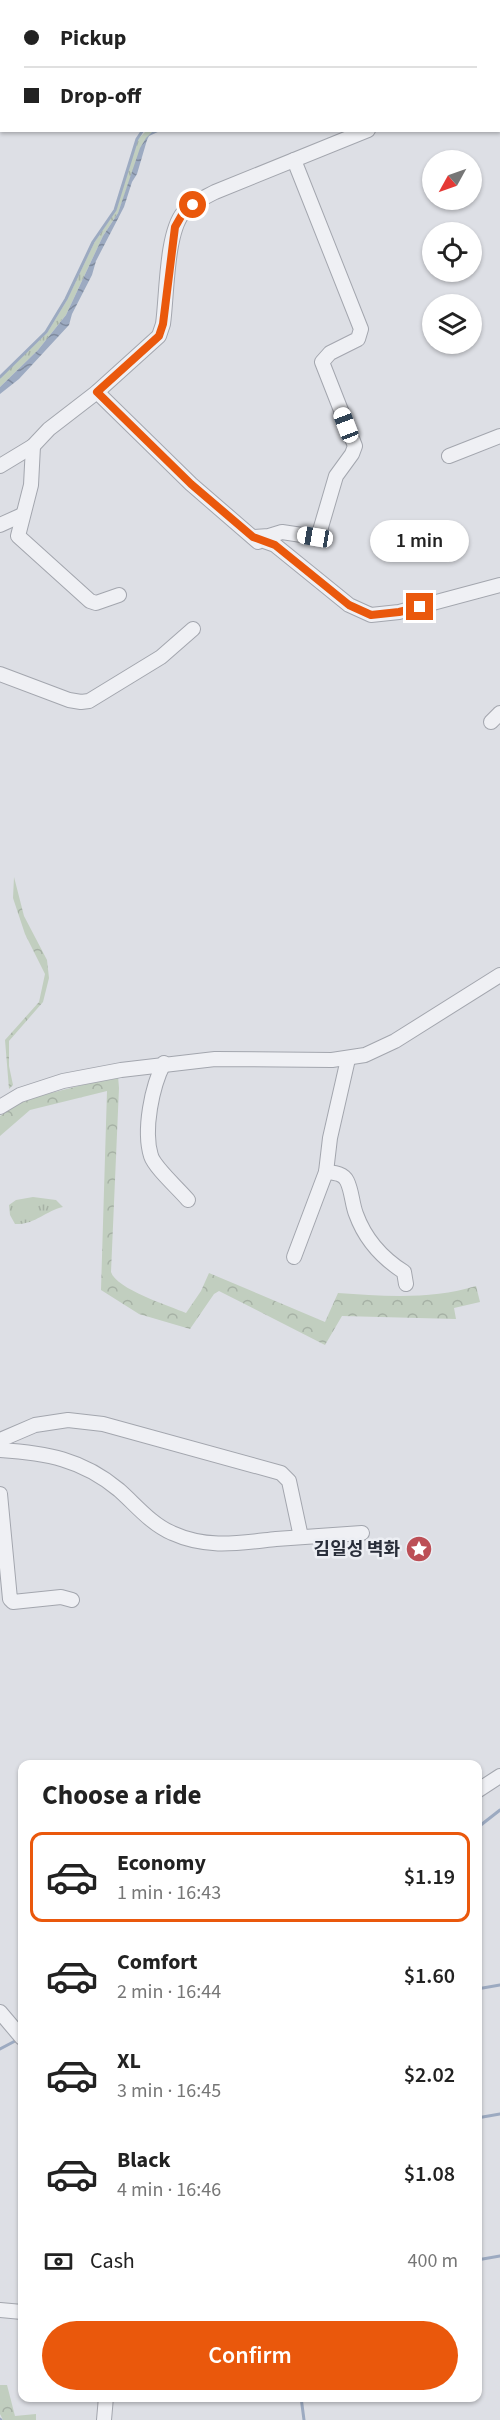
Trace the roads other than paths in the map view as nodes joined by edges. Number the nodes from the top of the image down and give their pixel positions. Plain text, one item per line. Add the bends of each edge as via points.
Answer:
1 (363, 132) edge
2 (294, 160) junction
3 (97, 392) junction
4 (500, 436) edge
5 (33, 446) junction
6 (449, 456) dead end
7 (0, 466) edge
8 (22, 515) junction
9 (0, 525) edge
10 (253, 537) junction
11 (272, 554) dead end
12 (500, 585) edge
13 (118, 595) dead end
14 (193, 629) dead end
15 (0, 674) edge
16 (500, 975) edge
17 (348, 1059) junction
18 (164, 1064) junction
19 (0, 1107) edge
20 (326, 1172) junction
21 (188, 1200) dead end
22 (294, 1257) dead end
23 (406, 1284) dead end
24 (0, 1440) edge
25 (0, 1450) edge
26 (0, 1494) edge
27 (362, 1533) dead end
28 (302, 1538) junction
29 (72, 1600) dead end
30 (500, 1776) edge
31 (482, 1788) edge
32 (0, 2012) edge
33 (18, 2028) edge
34 (0, 2310) edge
35 (18, 2312) edge
36 (106, 2402) edge
37 (104, 2420) edge

1 - 2 street
2 - 3 street via 203,198 183,213 171,246 159,336
2 - 10 street via 361,329 358,339 330,353 322,362 355,446 336,476 319,534 315,537 282,532
3 - 5 street
3 - 10 street via 191,484
4 - 6 street
5 - 7 street
5 - 8 street via 31,485
8 - 9 street
8 - 13 street via 18,536 90,601 96,603
10 - 11 street
10 - 12 street via 275,545 349,605 371,615 399,612
14 - 15 street via 161,657 89,701 69,700
16 - 17 street via 395,1041
17 - 18 street via 215,1059
17 - 20 street
18 - 19 street via 63,1081 20,1095
18 - 21 street via 156,1079 148,1130 152,1158
20 - 22 street
20 - 23 street via 341,1174 347,1180 356,1215 370,1241 385,1260 404,1272
24 - 28 street via 35,1425 68,1420 280,1473 289,1480
25 - 28 street via 63,1458 100,1477 171,1533 197,1542 222,1545
26 - 29 street via 10,1599
27 - 28 street
30 - 31 street
32 - 33 street
34 - 35 street
36 - 37 street

